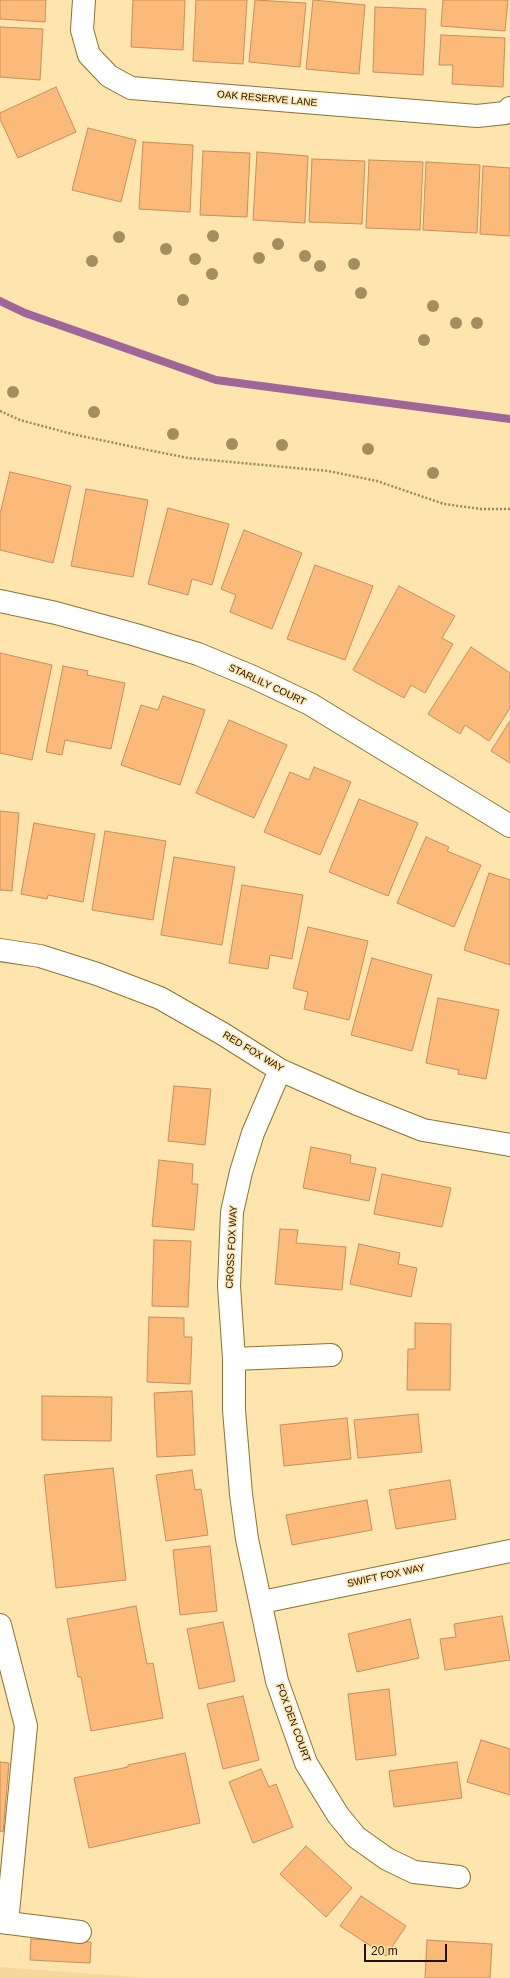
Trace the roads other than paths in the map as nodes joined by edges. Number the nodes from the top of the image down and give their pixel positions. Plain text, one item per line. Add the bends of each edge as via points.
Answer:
1 (84, 0) edge
2 (510, 108) edge
3 (0, 601) edge
4 (510, 826) edge
5 (0, 950) edge
6 (280, 1070) junction
7 (510, 1145) edge
8 (331, 1355) dead end
9 (234, 1359) junction
10 (510, 1551) edge
11 (262, 1602) junction
12 (0, 1625) edge
13 (459, 1877) dead end
14 (4, 1923) edge
15 (80, 1932) dead end

1 - 2 street, OAK RESERVE LANE via 82,30 89,55 109,76 131,88 477,116 505,113
3 - 4 street, STARLILY COURT via 136,635 198,654 253,677 310,704
5 - 6 street, RED FOX WAY via 40,956 160,998
6 - 7 street, RED FOX WAY via 423,1130
6 - 9 street, CROSS FOX WAY via 253,1132 232,1212 229,1286
8 - 9 street
9 - 11 street, CROSS FOX WAY via 234,1410 241,1494 247,1539
10 - 11 street, SWIFT FOX WAY
11 - 13 street, FOX DEN COURT via 277,1681 306,1763 338,1815 356,1837 387,1859 414,1872
12 - 14 street via 26,1726
14 - 15 street

